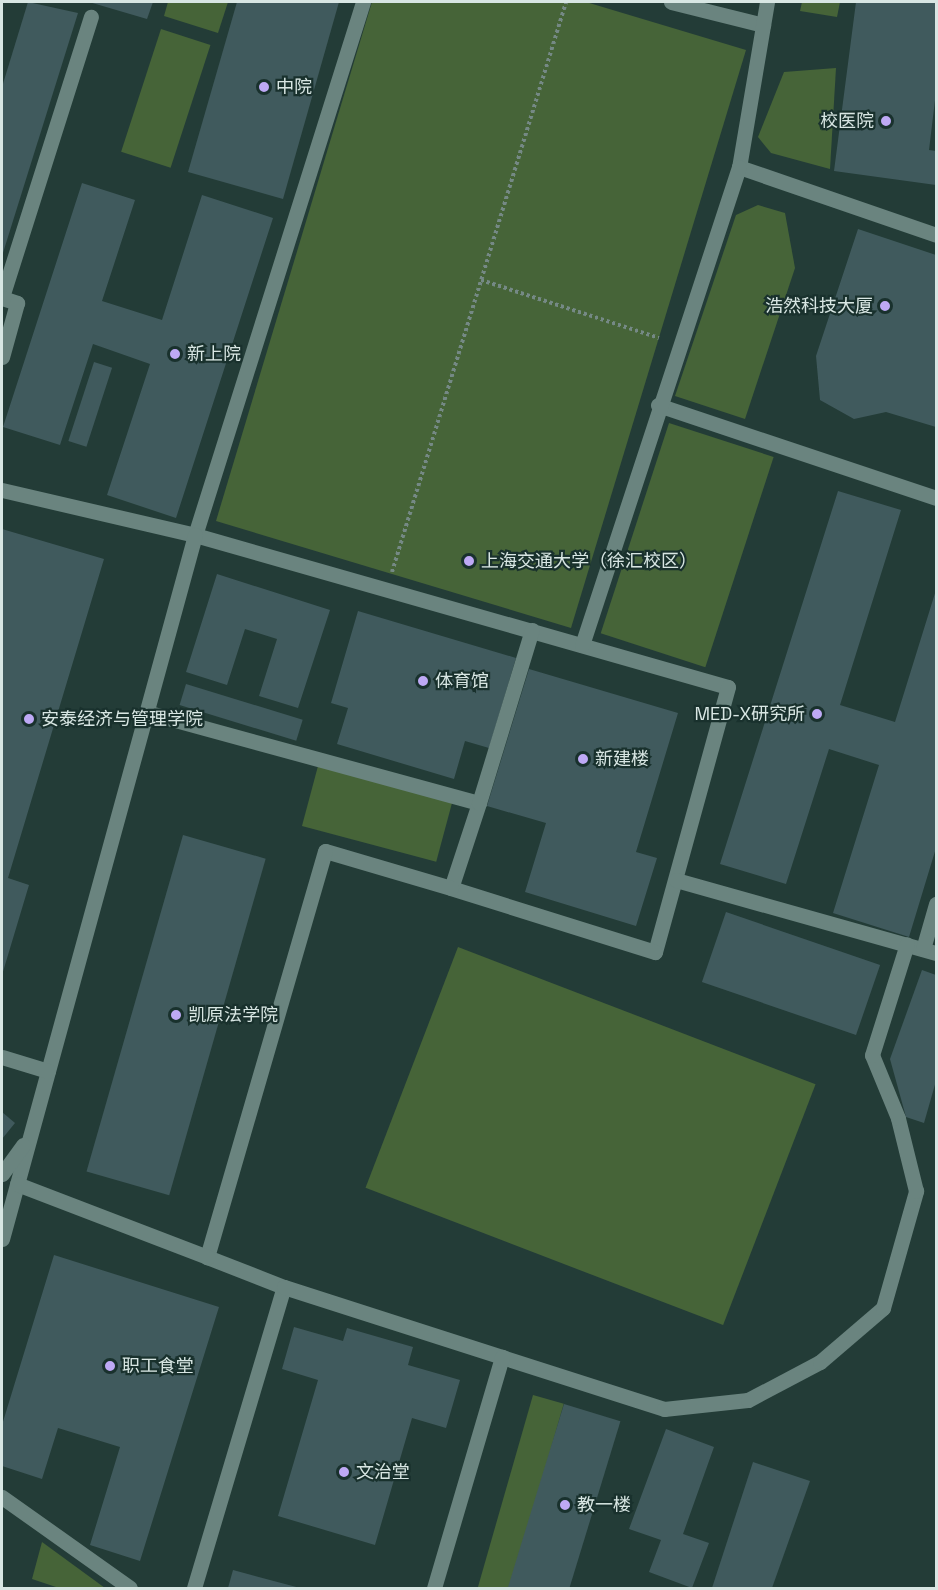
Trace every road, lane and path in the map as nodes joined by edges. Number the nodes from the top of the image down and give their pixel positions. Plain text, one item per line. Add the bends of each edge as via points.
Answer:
1 (363, 2) edge
2 (566, 2) edge
3 (670, 2) edge
4 (767, 2) edge
5 (90, 17) dead end
6 (763, 25) junction
7 (739, 167) junction
8 (936, 235) edge
9 (481, 280) junction
10 (2, 297) edge
11 (659, 338) dead end
12 (2, 357) edge
13 (658, 405) junction
14 (2, 489) edge
15 (936, 498) edge
16 (195, 535) junction
17 (387, 589) junction
18 (532, 630) junction
19 (582, 645) junction
20 (146, 712) junction
21 (479, 803) junction
22 (676, 880) junction
23 (452, 888) junction
24 (936, 904) edge
25 (908, 945) junction
26 (930, 951) edge
27 (2, 1057) edge
28 (48, 1071) junction
29 (29, 1137) junction
30 (2, 1174) edge
31 (17, 1184) junction
32 (2, 1239) edge
33 (207, 1257) junction
34 (284, 1287) junction
35 (502, 1357) junction
36 (2, 1497) edge
37 (130, 1588) edge
38 (194, 1588) edge
39 (434, 1588) edge

1 - 16 lane
2 - 9 path
3 - 6 lane
4 - 6 lane
5 - 10 lane
6 - 7 lane
7 - 8 lane
7 - 13 lane
9 - 11 path
9 - 17 path
10 - 12 lane via 17,303
13 - 15 lane
13 - 19 lane
14 - 16 lane
16 - 17 lane
16 - 20 lane
17 - 18 lane
18 - 19 lane
18 - 21 lane
19 - 22 lane via 728,687
20 - 21 lane
20 - 28 lane
21 - 23 lane
22 - 23 lane via 655,952
22 - 25 lane
23 - 33 lane via 326,851
24 - 26 lane
25 - 26 lane
25 - 35 lane via 872,1055 898,1118 916,1191 883,1308 820,1362 748,1400 664,1409
27 - 28 lane
28 - 29 lane
29 - 30 lane
29 - 31 lane
31 - 32 lane
31 - 33 lane
33 - 34 lane
34 - 35 lane
34 - 38 lane
35 - 39 lane
36 - 37 lane

